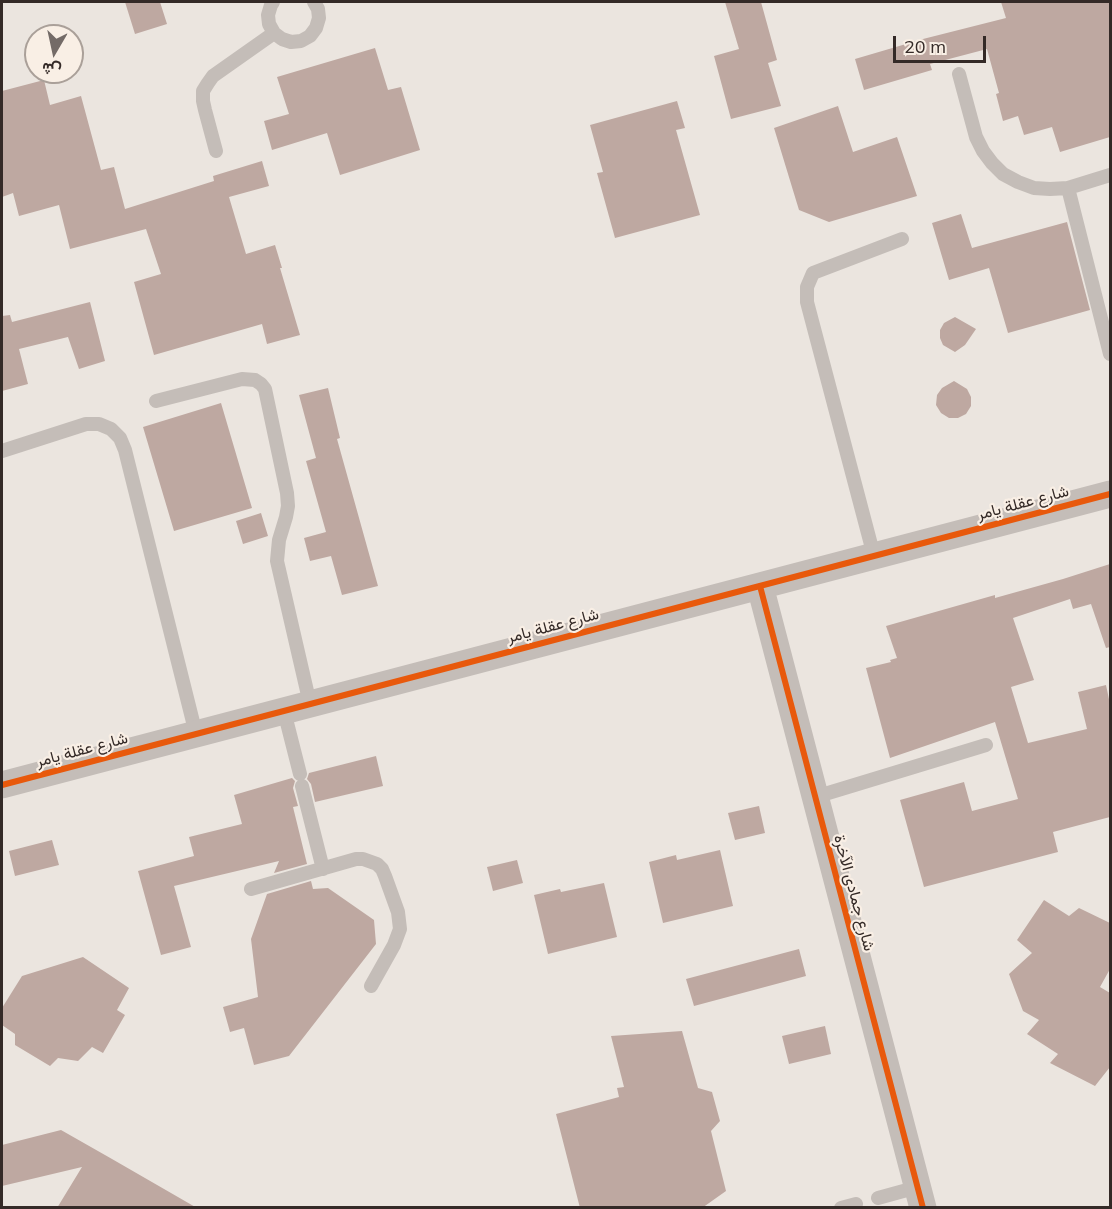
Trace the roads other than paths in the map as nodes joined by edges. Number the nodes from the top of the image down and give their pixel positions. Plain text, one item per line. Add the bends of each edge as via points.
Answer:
1 (273, 2) edge
2 (314, 2) edge
3 (274, 33) junction
4 (959, 74) dead end
5 (216, 150) dead end
6 (1110, 175) edge
7 (1068, 188) junction
8 (902, 239) dead end
9 (1110, 354) edge
10 (156, 401) dead end
11 (2, 451) edge
12 (1110, 494) edge
13 (874, 556) junction
14 (760, 586) junction
15 (310, 704) junction
16 (284, 711) junction
17 (196, 734) junction
18 (986, 745) dead end
19 (2, 785) edge
20 (815, 797) junction
21 (323, 869) junction
22 (251, 889) dead end
23 (371, 986) dead end
24 (921, 1197) edge
25 (878, 1198) dead end
26 (856, 1204) dead end
27 (841, 1208) edge

1 - 3 lane via 268,15
2 - 3 lane via 318,18 310,36 291,42
3 - 5 lane via 213,76 203,91
4 - 7 lane via 976,137 992,163 1003,174 1034,188
6 - 7 lane
7 - 9 lane
8 - 13 lane via 813,273 807,287 807,302
10 - 15 lane via 242,378 255,380 265,389 288,506 278,561
11 - 17 lane via 86,424 99,423 120,438
12 - 13 street, شارع عقلة يامر
13 - 14 street, شارع عقلة يامر
14 - 15 street, شارع عقلة يامر
14 - 20 street, شارع جمادى الآخرة
15 - 16 street, شارع عقلة يامر
16 - 17 street, شارع عقلة يامر
16 - 21 lane
17 - 19 street, شارع عقلة يامر
18 - 20 lane
20 - 24 street, شارع جمادى الآخرة
21 - 22 lane
21 - 23 lane via 363,859 377,864 385,876 400,929
24 - 25 lane
26 - 27 lane

